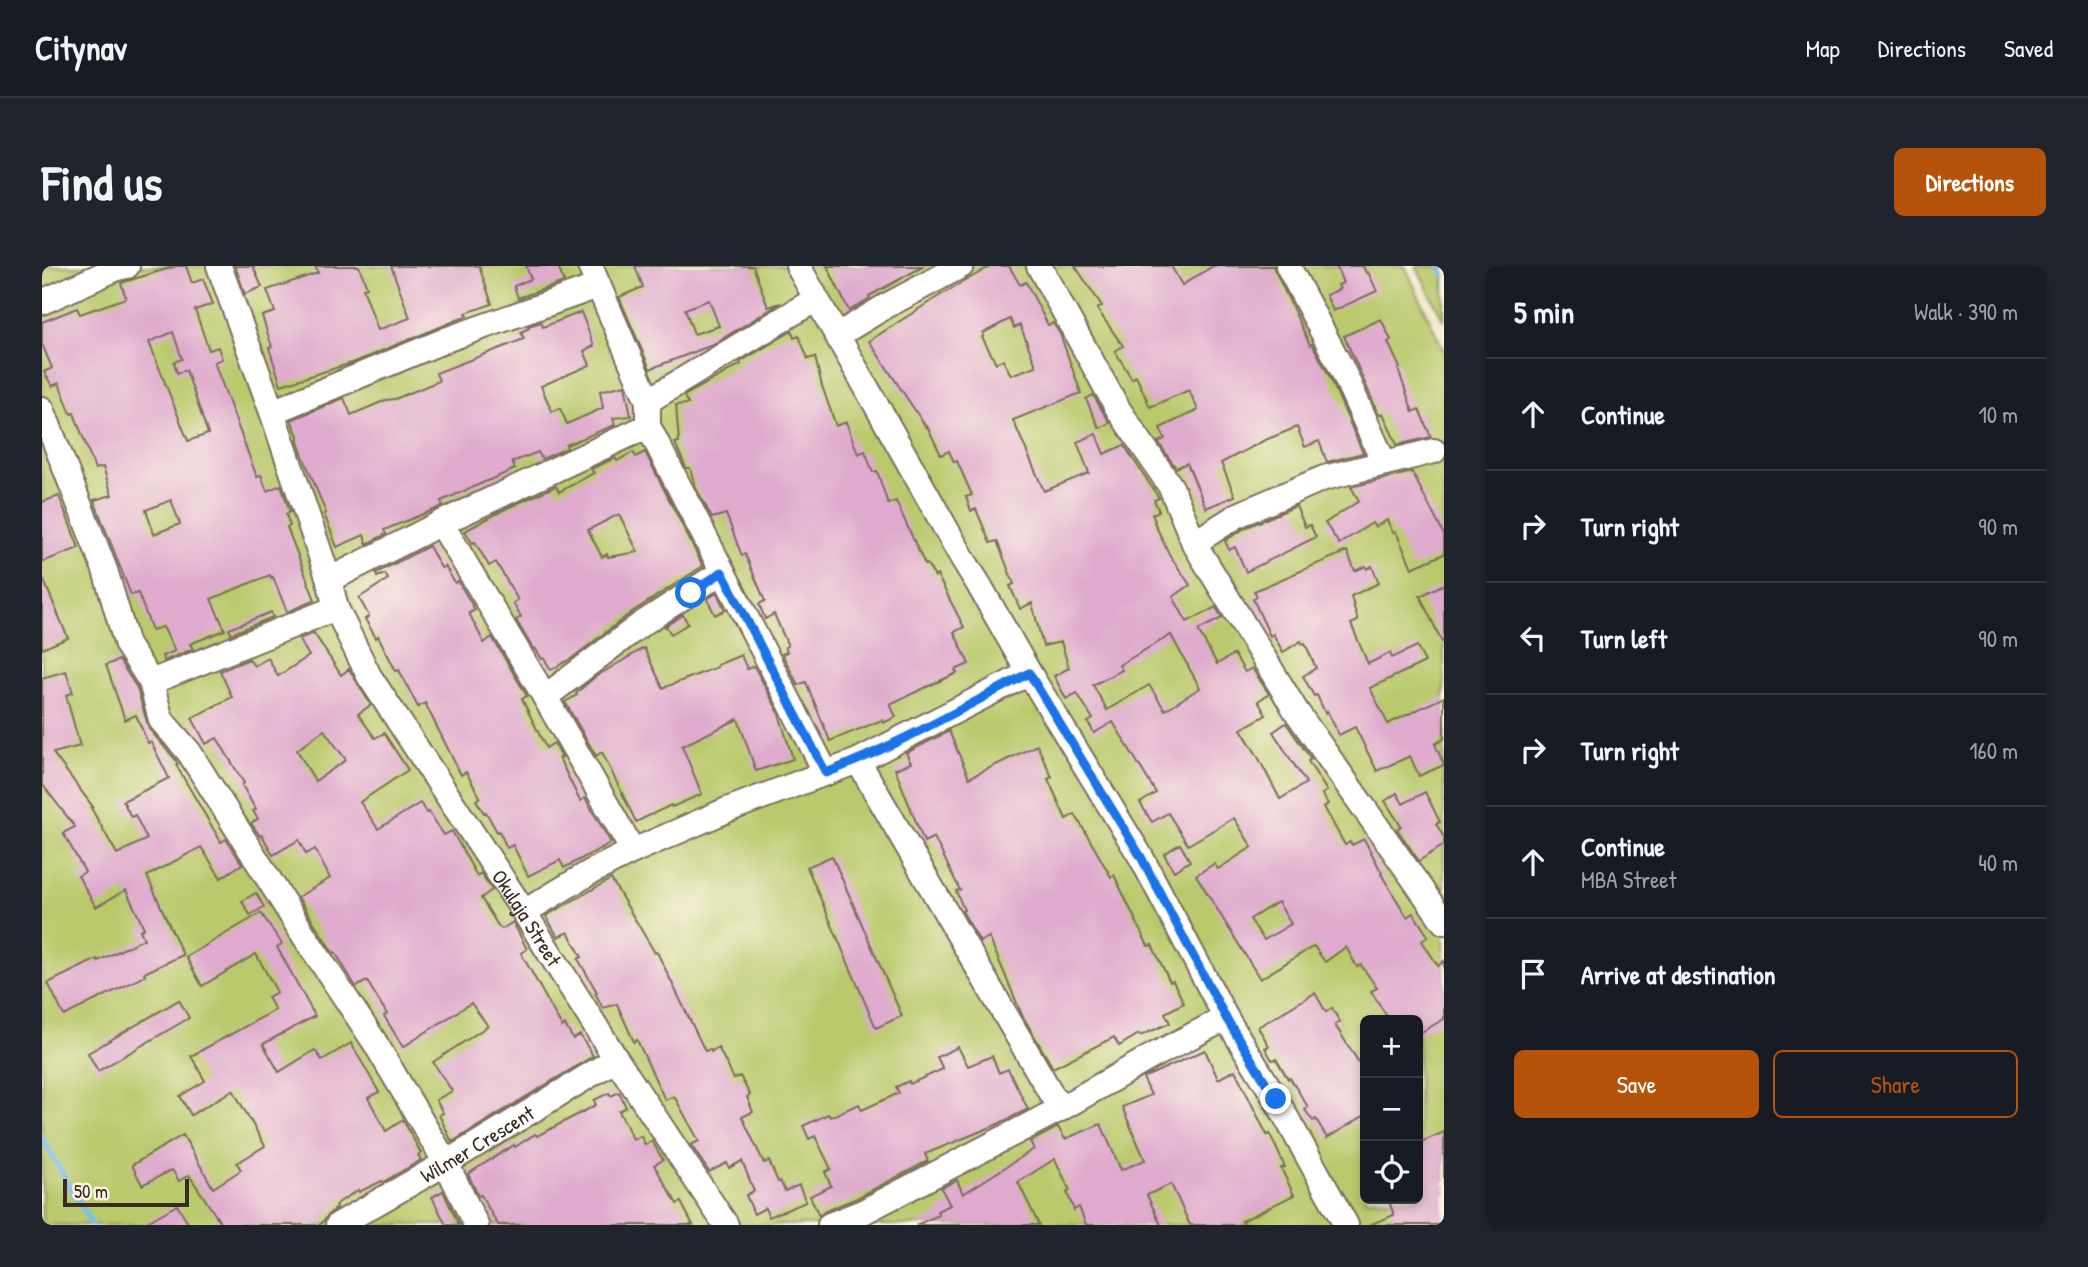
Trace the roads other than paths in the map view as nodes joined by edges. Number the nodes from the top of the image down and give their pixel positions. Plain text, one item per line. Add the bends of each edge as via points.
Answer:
1 (127, 266) edge
2 (219, 266) edge
3 (798, 266) edge
4 (961, 266) edge
5 (1039, 266) edge
6 (1288, 266) edge
7 (594, 276) edge
8 (816, 299) junction
9 (42, 302) edge
10 (838, 335) junction
11 (42, 409) edge
12 (272, 412) junction
13 (648, 413) junction
14 (1434, 451) dead end
15 (1384, 463) junction
16 (441, 523) junction
17 (1194, 544) junction
18 (722, 572) junction
19 (329, 580) junction
20 (336, 608) junction
21 (1029, 673) junction
22 (151, 682) junction
23 (545, 697) junction
24 (858, 761) junction
25 (826, 773) junction
26 (633, 851) junction
27 (524, 912) junction
28 (1444, 922) edge
29 (1226, 1018) junction
30 (616, 1059) junction
31 (1060, 1109) junction
32 (446, 1163) junction
33 (338, 1225) edge
34 (476, 1225) edge
35 (726, 1225) edge
36 (830, 1225) edge
37 (1346, 1225) edge

1 - 9 street
2 - 12 street, Okulaja Street
3 - 8 street
4 - 10 street
5 - 17 street via 1118,409 1171,487
6 - 15 street
7 - 12 street
7 - 13 street
8 - 10 street
8 - 13 street
10 - 21 street
11 - 22 street via 105,570 127,645
12 - 19 street, Okulaja Street
13 - 16 street
13 - 18 street
14 - 15 street
15 - 17 street via 1324,478 1284,495 1238,515
16 - 19 street
16 - 23 street
17 - 28 street via 1296,711
18 - 23 street via 640,625
18 - 25 street
19 - 20 street, Okulaja Street
20 - 22 street
20 - 27 street, Okulaja Street via 369,676
21 - 24 street
21 - 29 street via 1141,857
22 - 32 street via 161,720 189,752 374,1041
23 - 26 street
24 - 25 street
24 - 31 street
25 - 26 street
26 - 27 street
27 - 30 street, Okulaja Street
29 - 31 street
29 - 37 street
30 - 32 street, Wilmer Crescent
30 - 35 street, Okulaja Street
31 - 36 street
32 - 33 street, Wilmer Crescent
32 - 34 street

